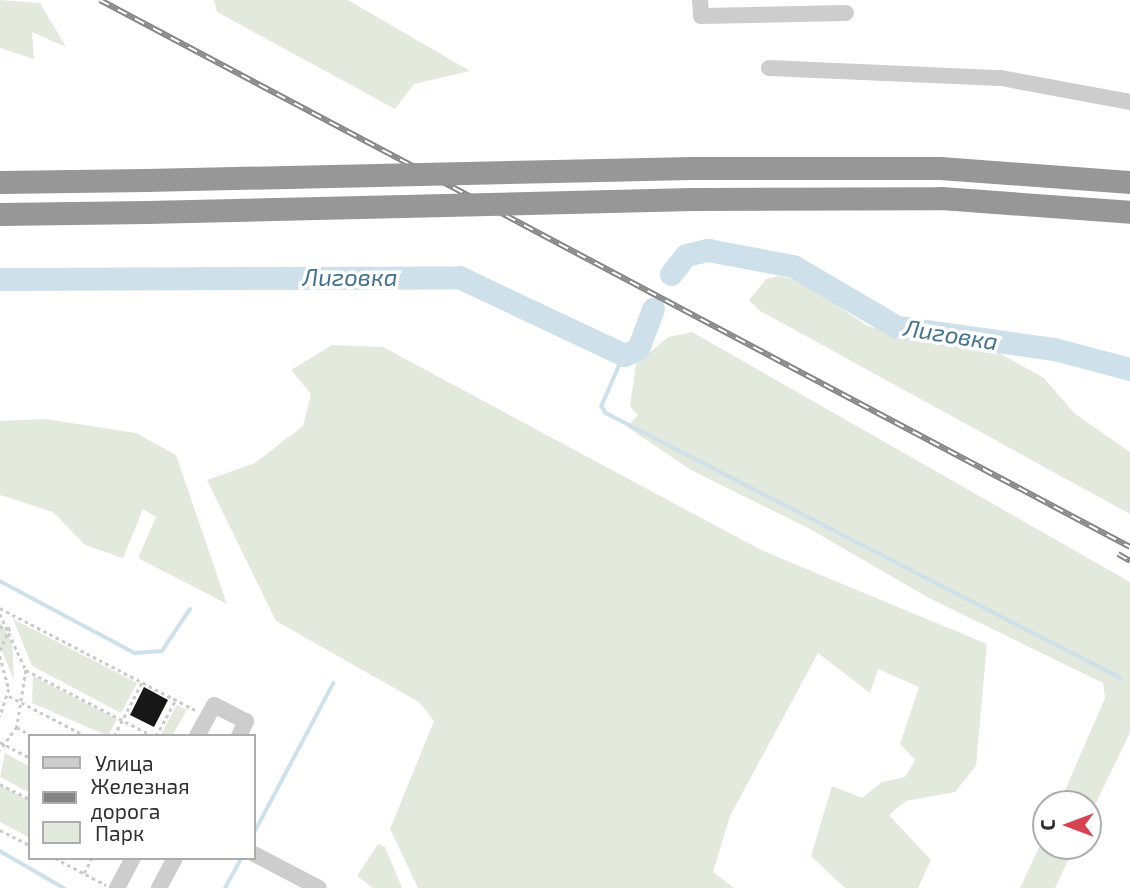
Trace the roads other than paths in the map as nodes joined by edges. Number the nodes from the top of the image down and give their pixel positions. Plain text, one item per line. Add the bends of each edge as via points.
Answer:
1 (700, 0) edge
2 (846, 13) dead end
3 (769, 68) dead end
4 (1130, 102) edge
5 (0, 181) edge
6 (1130, 182) edge
7 (1130, 212) edge
8 (0, 214) edge
9 (198, 734) edge
10 (240, 734) edge
11 (256, 855) edge
12 (132, 860) edge
13 (174, 860) edge
14 (117, 888) edge
15 (159, 888) edge
16 (319, 888) edge

1 - 2 street via 701,16
3 - 4 street via 1001,78
5 - 6 highway, bridge via 940,168
7 - 8 highway, bridge via 941,198
9 - 10 street via 214,705 246,721
11 - 16 street
12 - 14 street
13 - 15 street

